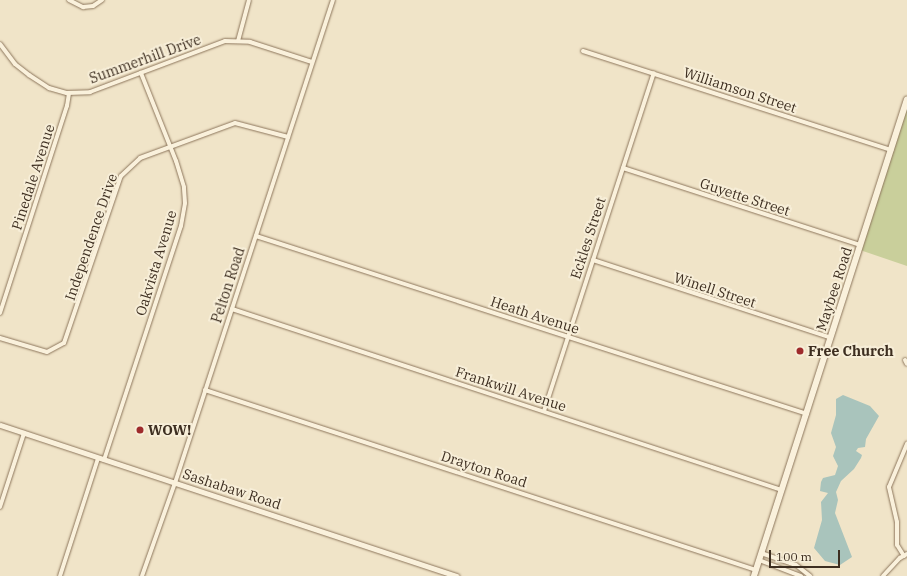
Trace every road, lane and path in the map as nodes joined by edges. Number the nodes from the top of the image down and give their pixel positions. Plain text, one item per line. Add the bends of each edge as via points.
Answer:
1 (69, 0) edge
2 (102, 0) edge
3 (249, 0) edge
4 (333, 0) edge
5 (238, 41) junction
6 (0, 44) edge
7 (583, 51) dead end
8 (312, 62) junction
9 (141, 73) junction
10 (654, 73) junction
11 (69, 93) junction
12 (907, 100) edge
13 (288, 136) junction
14 (169, 146) junction
15 (891, 150) junction
16 (623, 168) junction
17 (256, 236) junction
18 (860, 246) junction
19 (593, 260) junction
20 (232, 309) junction
21 (0, 313) edge
22 (567, 336) junction
23 (0, 338) edge
24 (831, 338) junction
25 (205, 390) junction
26 (544, 411) junction
27 (807, 414) junction
28 (0, 425) edge
29 (24, 434) junction
30 (907, 444) edge
31 (101, 459) junction
32 (175, 483) junction
33 (782, 490) junction
34 (0, 507) edge
35 (761, 553) junction
36 (905, 555) edge
37 (759, 560) junction
38 (796, 565) junction
39 (756, 570) junction
40 (793, 572) junction
41 (60, 576) edge
42 (142, 576) edge
43 (457, 576) edge
44 (754, 576) edge
45 (801, 576) edge
46 (810, 576) edge
47 (883, 576) edge

1 - 2 street via 83,7 93,6
3 - 5 street
4 - 8 street, Pelton Road
5 - 8 street, Summerhill Drive
5 - 9 street, Summerhill Drive via 219,43
6 - 11 street, Summerhill Drive via 15,64 29,75 49,88
7 - 10 street, Williamson Street
8 - 13 street, Pelton Road
9 - 11 street, Summerhill Drive via 90,92
9 - 14 street, Oakvista Avenue
10 - 15 street, Williamson Street
10 - 16 street, Eckles Street
11 - 21 street, Pinedale Avenue via 68,106
12 - 15 main road, Maybee Road
13 - 14 street, Independence Drive via 235,123
13 - 17 street, Pelton Road
14 - 23 street, Independence Drive via 140,158 121,176 64,343 47,352
14 - 31 street, Oakvista Avenue via 184,187 181,226
15 - 18 main road, Maybee Road
16 - 18 street, Guyette Street
16 - 19 street, Eckles Street
17 - 20 street, Pelton Road
17 - 22 street, Heath Avenue
18 - 24 main road, Maybee Road
19 - 22 street, Eckles Street
19 - 24 street, Winell Street
20 - 25 street, Pelton Road
20 - 26 street, Frankwill Avenue
22 - 26 street, Eckles Street
22 - 27 street, Heath Avenue
24 - 27 main road, Maybee Road
25 - 32 street, Pelton Road
25 - 39 street, Drayton Road
26 - 33 street, Frankwill Avenue
27 - 33 main road, Maybee Road
28 - 29 street, Sashabaw Road
29 - 31 street, Sashabaw Road
29 - 34 street
30 - 36 street via 888,487 896,522 897,545
31 - 32 street, Sashabaw Road
31 - 41 street, Oakvista Avenue
32 - 42 street, Pelton Road
32 - 43 street, Sashabaw Road
33 - 35 main road, Maybee Road
35 - 37 main road, Maybee Road
35 - 38 street
36 - 47 street
37 - 39 main road, Maybee Road
37 - 40 street
38 - 40 street
38 - 46 street
39 - 44 main road, Maybee Road
40 - 45 street

